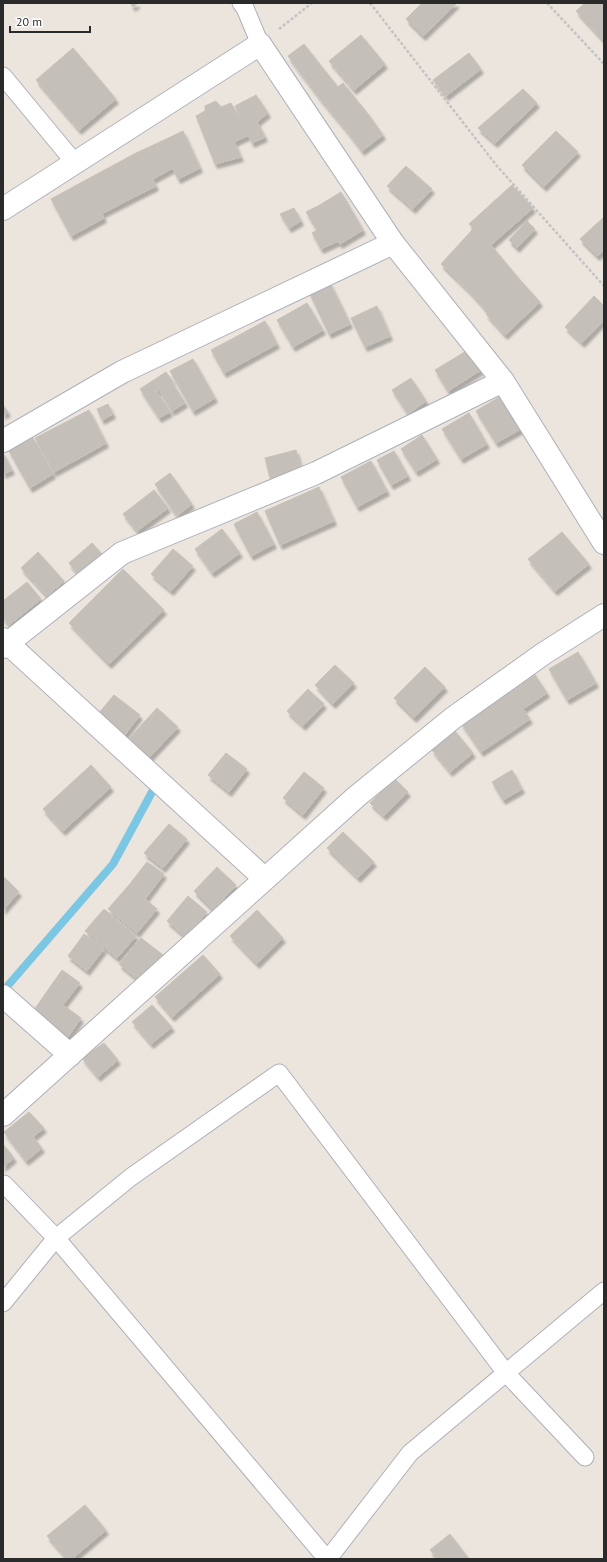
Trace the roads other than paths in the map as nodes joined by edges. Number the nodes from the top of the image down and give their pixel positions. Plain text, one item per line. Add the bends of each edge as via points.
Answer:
1 (241, 3) edge
2 (260, 44) junction
3 (3, 76) edge
4 (75, 163) junction
5 (3, 209) edge
6 (393, 243) junction
7 (503, 381) junction
8 (3, 442) edge
9 (604, 543) edge
10 (604, 615) edge
11 (4, 643) edge
12 (264, 878) junction
13 (3, 996) edge
14 (70, 1055) junction
15 (3, 1115) edge
16 (4, 1184) edge
17 (56, 1238) junction
18 (604, 1291) edge
19 (3, 1303) edge
20 (506, 1373) junction
21 (585, 1457) dead end
22 (327, 1559) edge

1 - 2 street
2 - 4 street
2 - 6 street
3 - 4 street
4 - 5 street
6 - 7 street
6 - 8 street via 122,372
7 - 9 street
7 - 11 street via 316,473 122,553
10 - 12 street via 543,654 453,718 356,797
11 - 12 street
12 - 14 street
13 - 14 street
14 - 15 street
16 - 17 street
17 - 19 street
17 - 20 street via 131,1177 279,1073
17 - 22 street
18 - 20 street
20 - 21 street
20 - 22 street via 410,1453

